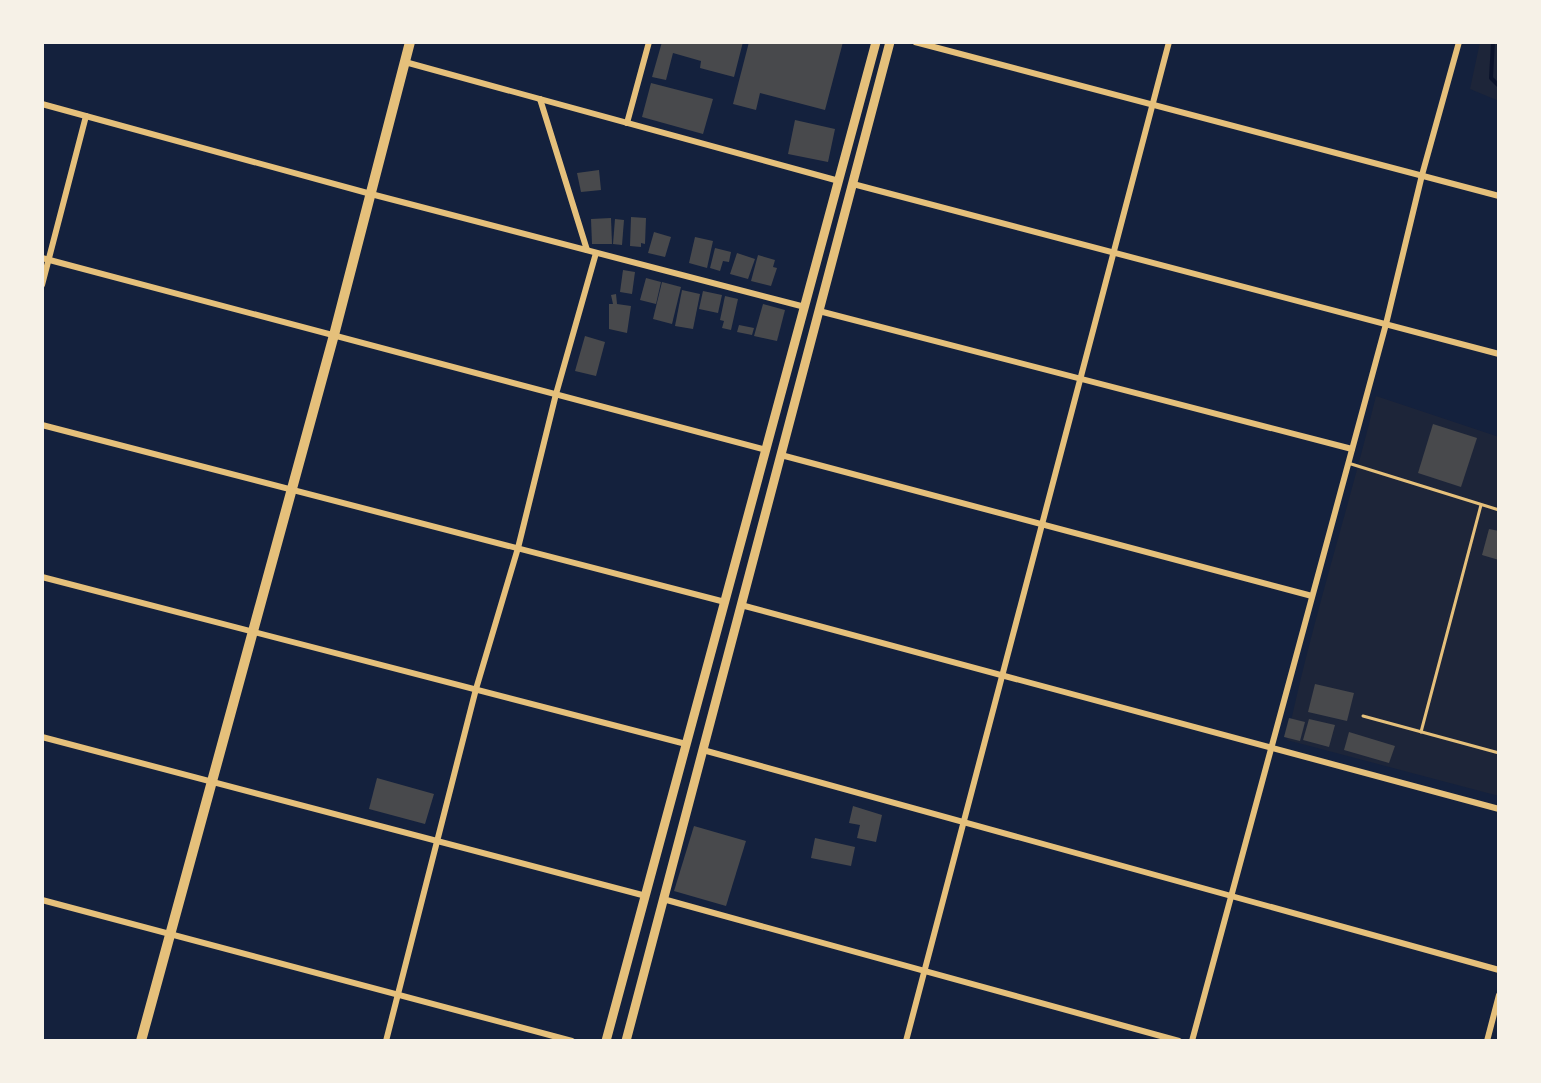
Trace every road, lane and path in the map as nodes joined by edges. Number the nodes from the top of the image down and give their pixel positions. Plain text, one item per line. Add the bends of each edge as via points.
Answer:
1 (410, 42) edge
2 (649, 42) edge
3 (876, 42) edge
4 (890, 42) edge
5 (915, 42) edge
6 (1169, 42) edge
7 (1459, 42) edge
8 (405, 62) junction
9 (540, 99) junction
10 (42, 104) edge
11 (1152, 104) junction
12 (86, 116) junction
13 (627, 123) junction
14 (1422, 175) junction
15 (839, 181) junction
16 (853, 184) junction
17 (371, 194) junction
18 (1499, 196) edge
19 (587, 250) junction
20 (1113, 252) junction
21 (596, 253) junction
22 (45, 259) edge
23 (42, 285) edge
24 (805, 307) junction
25 (819, 311) junction
26 (1386, 324) junction
27 (334, 335) junction
28 (1499, 354) edge
29 (1080, 378) junction
30 (556, 394) junction
31 (42, 425) edge
32 (1352, 449) junction
33 (766, 450) junction
34 (781, 455) junction
35 (1348, 463) junction
36 (292, 491) junction
37 (1481, 505) junction
38 (1499, 510) edge
39 (1042, 524) junction
40 (518, 548) junction
41 (42, 577) edge
42 (1312, 596) junction
43 (725, 602) junction
44 (741, 605) junction
45 (253, 631) junction
46 (1002, 675) junction
47 (476, 689) junction
48 (1363, 716) dead end
49 (1421, 732) junction
50 (42, 737) edge
51 (686, 744) junction
52 (1271, 748) junction
53 (703, 750) junction
54 (1499, 753) edge
55 (212, 781) junction
56 (1499, 809) edge
57 (963, 822) junction
58 (437, 841) junction
59 (646, 896) junction
60 (1231, 897) junction
61 (663, 899) junction
62 (42, 900) edge
63 (171, 934) junction
64 (1499, 970) edge
65 (924, 971) junction
66 (399, 995) junction
67 (1499, 995) edge
68 (141, 1041) edge
69 (386, 1041) edge
70 (572, 1041) edge
71 (606, 1041) edge
72 (626, 1041) edge
73 (906, 1041) edge
74 (1179, 1041) edge
75 (1192, 1041) edge
76 (1487, 1041) edge

1 - 8 main road
2 - 13 street
3 - 15 main road
4 - 16 main road
5 - 11 street
6 - 11 street
7 - 14 street
8 - 9 street
8 - 17 main road
9 - 13 street
9 - 19 street
10 - 12 street
11 - 14 street
11 - 20 street
12 - 17 street
12 - 22 street
13 - 15 street
14 - 18 street
14 - 26 street
15 - 24 main road
16 - 20 street
16 - 25 main road
17 - 19 street
17 - 27 main road
19 - 21 street
20 - 26 street
20 - 29 street
21 - 24 street
21 - 30 street
22 - 23 street
22 - 27 street
24 - 33 main road
25 - 29 street
25 - 34 main road
26 - 28 street
26 - 32 street
27 - 30 street
27 - 36 main road
29 - 32 street
29 - 39 street
30 - 33 street
30 - 40 street
31 - 36 street
32 - 35 street
33 - 43 main road
34 - 39 street
34 - 44 main road
35 - 37 lane
35 - 42 street
36 - 40 street
36 - 45 main road
37 - 38 lane
37 - 49 lane
39 - 42 street
39 - 46 street
40 - 43 street
40 - 47 street
41 - 45 street
42 - 52 street
43 - 51 main road
44 - 46 street
44 - 53 main road
45 - 47 street
45 - 55 main road
46 - 52 street
46 - 57 street
47 - 51 street
47 - 58 street
48 - 49 lane
49 - 54 lane
50 - 55 street
51 - 59 main road
52 - 56 street
52 - 60 street
53 - 57 street
53 - 61 main road
55 - 58 street
55 - 63 main road
57 - 60 street
57 - 65 street
58 - 59 street
58 - 66 street
59 - 71 main road
60 - 64 street
60 - 75 street
61 - 65 street
61 - 72 main road
62 - 63 street
63 - 66 street
63 - 68 main road
65 - 73 street
65 - 74 street
66 - 69 street
66 - 70 street
67 - 76 street

